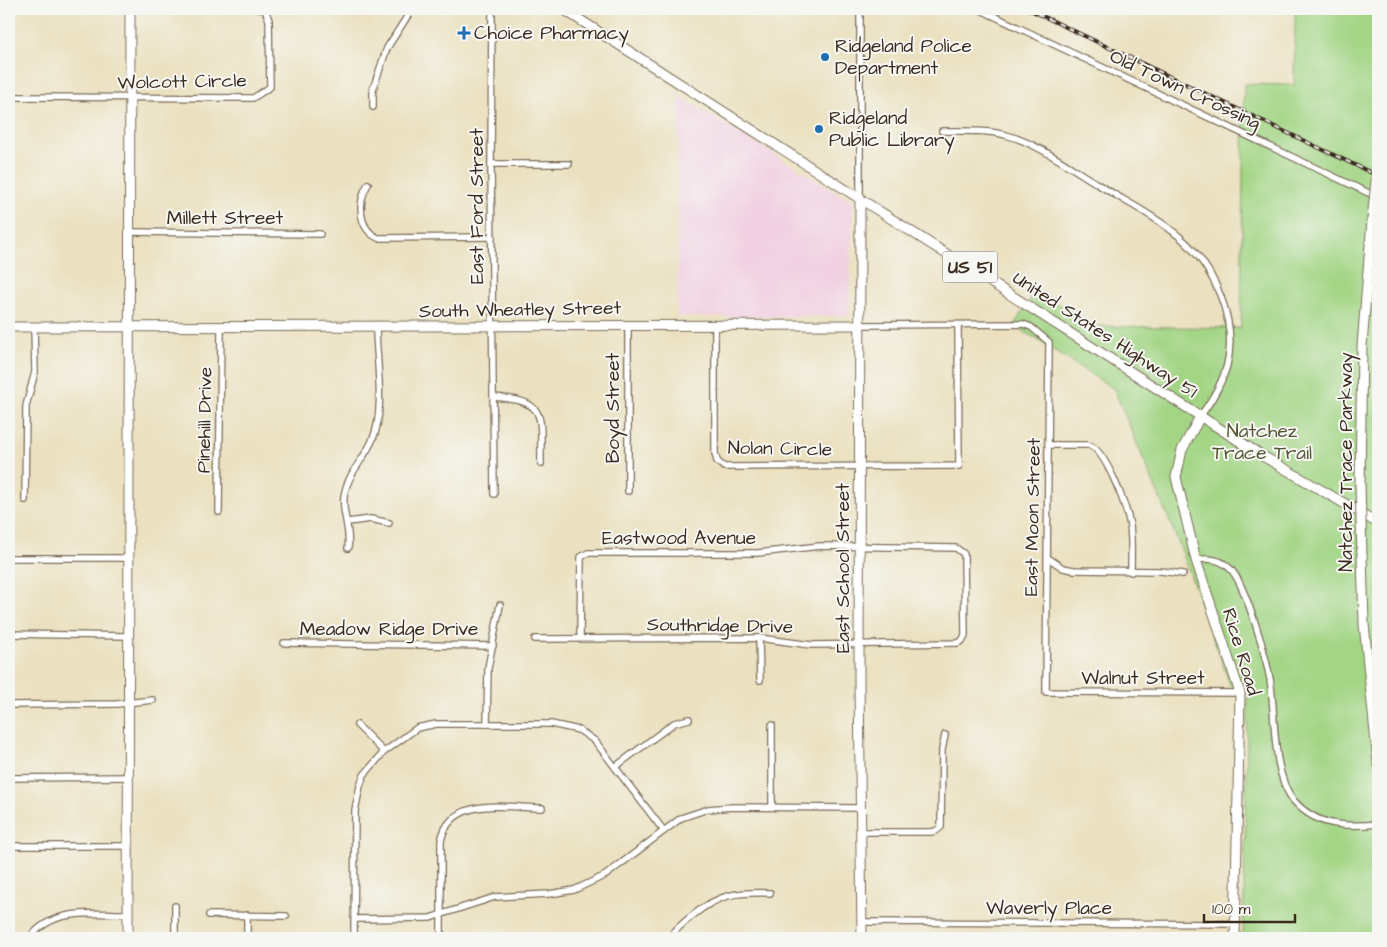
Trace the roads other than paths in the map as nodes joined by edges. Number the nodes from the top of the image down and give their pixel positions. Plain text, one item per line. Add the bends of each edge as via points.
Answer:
1 (130, 9) edge
2 (260, 9) edge
3 (412, 9) edge
4 (492, 9) edge
5 (563, 9) edge
6 (860, 9) edge
7 (979, 9) edge
8 (9, 97) edge
9 (130, 98) junction
10 (373, 107) dead end
11 (942, 131) dead end
12 (1378, 162) edge
13 (491, 164) junction
14 (569, 164) dead end
15 (368, 184) dead end
16 (860, 197) junction
17 (1378, 197) edge
18 (130, 232) junction
19 (320, 234) dead end
20 (492, 236) junction
21 (628, 325) junction
22 (715, 325) junction
23 (860, 325) junction
24 (958, 325) junction
25 (130, 326) junction
26 (493, 326) junction
27 (9, 327) edge
28 (34, 327) junction
29 (221, 328) junction
30 (376, 328) junction
31 (1049, 342) joint
32 (493, 397) junction
33 (1201, 415) junction
34 (1049, 445) junction
35 (540, 464) dead end
36 (860, 466) junction
37 (628, 491) dead end
38 (494, 494) dead end
39 (25, 500) dead end
40 (219, 512) dead end
41 (348, 522) junction
42 (1378, 522) edge
43 (389, 523) dead end
44 (348, 548) dead end
45 (859, 548) junction
46 (9, 558) edge
47 (128, 558) junction
48 (1048, 558) junction
49 (1196, 560) junction
50 (1131, 572) junction
51 (1183, 574) dead end
52 (500, 605) dead end
53 (9, 634) edge
54 (128, 636) junction
55 (759, 638) junction
56 (535, 639) dead end
57 (580, 639) junction
58 (284, 643) dead end
59 (859, 644) junction
60 (492, 646) junction
61 (760, 680) dead end
62 (1046, 692) joint
63 (1240, 693) junction
64 (153, 700) dead end
65 (128, 703) junction
66 (9, 704) edge
67 (689, 719) dead end
68 (488, 724) junction
69 (356, 725) dead end
70 (772, 726) dead end
71 (945, 735) dead end
72 (384, 752) junction
73 (1378, 763) edge
74 (615, 767) junction
75 (128, 777) junction
76 (9, 778) edge
77 (772, 807) junction
78 (542, 808) dead end
79 (859, 808) junction
80 (1378, 824) edge
81 (664, 831) junction
82 (860, 832) junction
83 (9, 846) edge
84 (128, 846) junction
85 (770, 893) dead end
86 (175, 906) dead end
87 (128, 914) junction
88 (209, 915) dead end
89 (247, 916) junction
90 (286, 916) dead end
91 (441, 916) junction
92 (355, 919) junction
93 (862, 922) junction
94 (1236, 924) junction
95 (30, 938) edge
96 (128, 938) edge
97 (176, 938) edge
98 (247, 938) edge
99 (354, 938) edge
100 (441, 938) edge
101 (670, 938) edge
102 (862, 938) edge
103 (1236, 938) edge

1 - 9 main road
2 - 9 street, Wolcott Circle via 269,20 270,87 264,92 253,98
3 - 10 street via 387,48 373,89
4 - 13 street, East Ford Street
5 - 16 main road, United States Highway 51 / US 51
6 - 16 street
7 - 17 street, Old Town Crossing
8 - 9 street, Wolcott Circle
9 - 18 main road
11 - 33 street via 995,132 1034,146 1162,223 1194,251 1218,291 1227,320 1229,341 1227,365 1215,396
12 - 73 main road, Natchez Trace Parkway, bridge via 1362,346 1360,484 1364,624
13 - 14 street
13 - 20 street, East Ford Street
15 - 20 street via 362,194 362,216 367,230 378,238
16 - 23 main road, East School Street
16 - 33 main road, United States Highway 51 / US 51
18 - 19 street, Millett Street
18 - 25 main road
20 - 26 street, East Ford Street
21 - 22 main road, South Wheatley Street
21 - 26 main road, South Wheatley Street
21 - 37 street, Boyd Street
22 - 23 main road, South Wheatley Street
22 - 36 street, Nolan Circle via 717,461 724,467
23 - 24 street, South Wheatley Street
23 - 36 main road, East School Street
24 - 31 street, South Wheatley Street via 1023,324
24 - 36 street, Nolan Circle via 959,466
25 - 28 main road, South Wheatley Street
25 - 29 main road, South Wheatley Street
25 - 47 main road
26 - 30 main road, South Wheatley Street
26 - 32 street, East Ford Street
27 - 28 main road, South Wheatley Street
28 - 39 street via 35,372 26,406
29 - 30 main road, South Wheatley Street
29 - 40 street, Pinehill Drive
30 - 41 street via 377,427 372,442 351,473 345,492
31 - 34 street, East Moon Street
32 - 35 street via 518,399 530,403 537,410
32 - 38 street, East Ford Street
33 - 42 main road, United States Highway 51 / US 51 via 1302,480
33 - 49 main road, Rice Road via 1182,450 1176,476
34 - 48 street, East Moon Street
34 - 50 street via 1089,445 1104,457 1128,516
36 - 45 main road, East School Street
41 - 43 street via 371,518
41 - 44 street
45 - 57 street, Eastwood Avenue via 820,546 758,553 584,554 581,557
45 - 59 main road, East School Street
45 - 59 street, Southridge Drive via 956,548 962,551 965,635 957,643
46 - 47 street
47 - 54 main road
48 - 50 street via 1063,568 1074,570
48 - 62 street, East Moon Street
49 - 63 main road, Rice Road
49 - 80 street via 1211,558 1227,565 1244,594 1267,663 1280,768 1291,796 1310,815 1329,823 1348,826
50 - 51 street
52 - 60 street
53 - 54 street
54 - 65 main road
55 - 57 street, Southridge Drive
55 - 59 street, Southridge Drive via 811,644
55 - 61 street
56 - 57 street
58 - 60 street, Meadow Ridge Drive
59 - 79 main road, East School Street
60 - 68 street via 488,668
62 - 63 street, Walnut Street
63 - 94 main road, Rice Road
64 - 65 street
65 - 66 street
65 - 75 main road
67 - 74 street via 674,723
68 - 72 street via 427,726 407,734
68 - 74 street via 569,726 595,741
69 - 72 street
70 - 77 street
71 - 82 street via 941,827 931,832
72 - 92 street via 364,775 356,797
74 - 81 street
75 - 76 street
75 - 84 main road
77 - 79 street
77 - 81 street via 708,809 682,818
78 - 91 street via 475,808 461,811 450,820 441,841
79 - 82 main road, East School Street
81 - 91 street via 606,875 583,886 560,893 495,896
82 - 93 main road, East School Street
83 - 84 street
84 - 87 main road
85 - 101 street via 725,895 705,905 676,928
86 - 97 street
87 - 95 street via 61,916 43,925
87 - 96 main road
88 - 89 street
89 - 90 street
89 - 98 street
91 - 92 street
91 - 100 street
92 - 99 street
93 - 94 street, Waverly Place
93 - 102 main road, East School Street
94 - 103 main road, Rice Road

